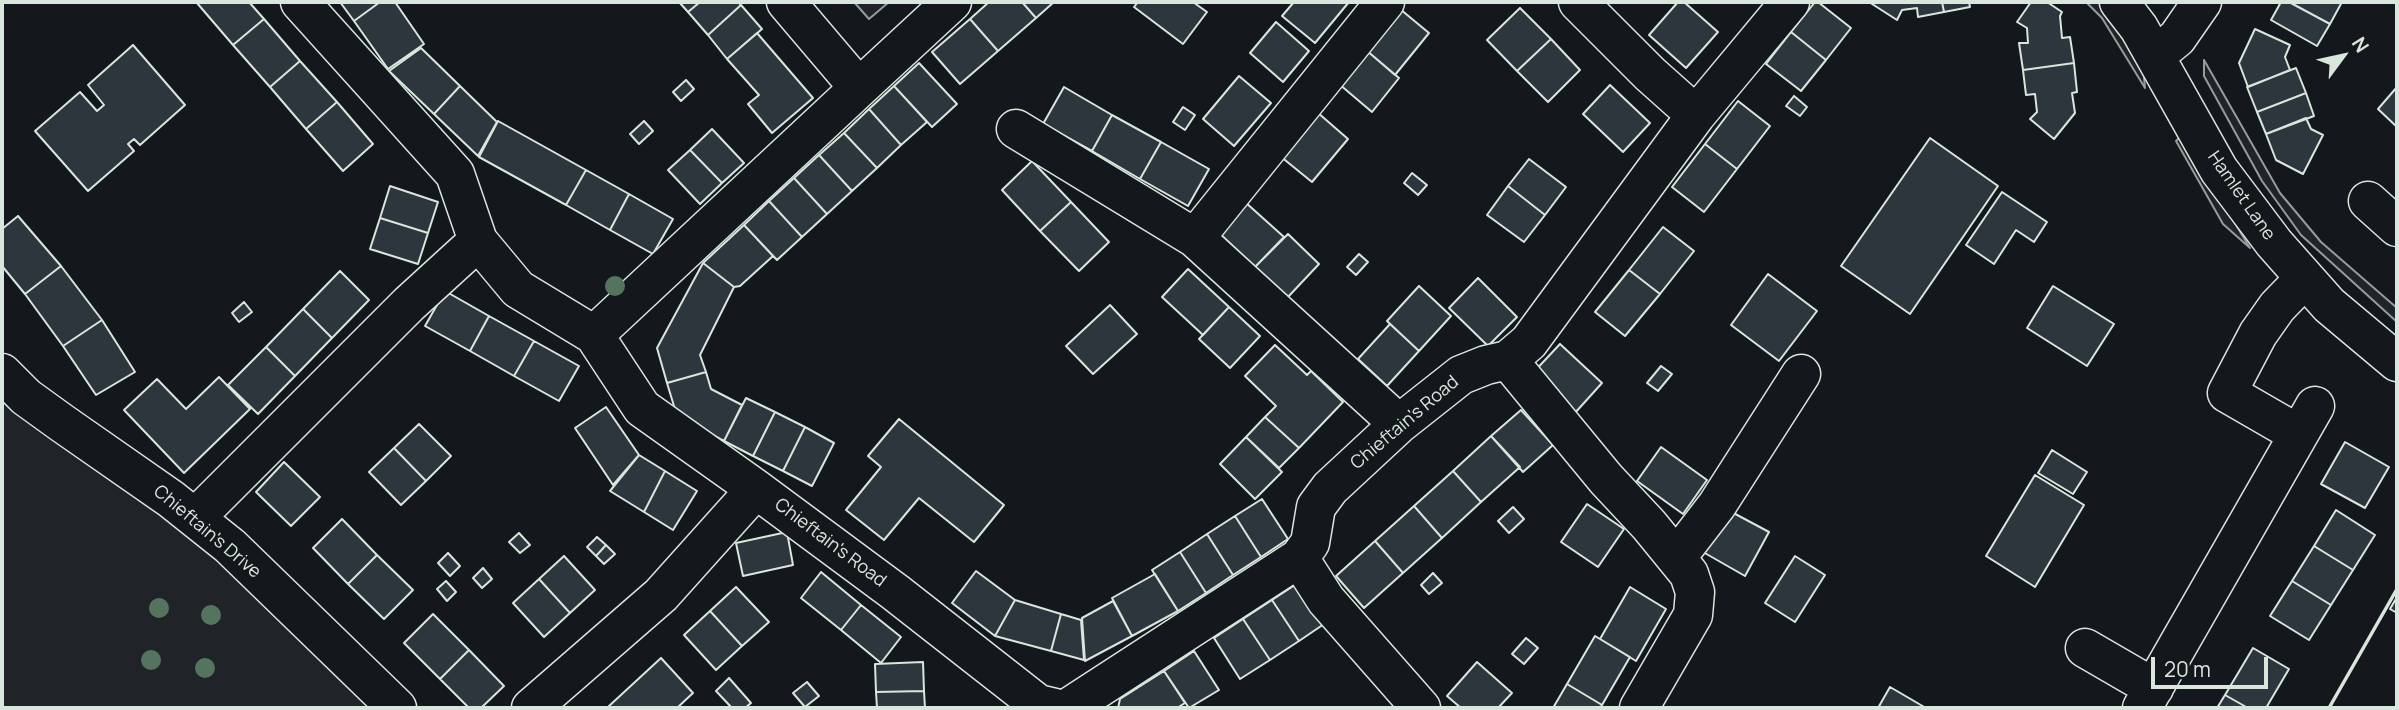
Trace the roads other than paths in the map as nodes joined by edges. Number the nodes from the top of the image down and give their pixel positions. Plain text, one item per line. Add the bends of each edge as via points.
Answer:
1 (300, 2) edge
2 (786, 2) edge
3 (952, 2) edge
4 (1385, 2) edge
5 (1578, 2) edge
6 (1790, 2) edge
7 (2119, 2) edge
8 (2202, 2) edge
9 (2155, 57) junction
10 (859, 88) junction
11 (1696, 115) junction
12 (1016, 129) dead end
13 (2368, 201) dead end
14 (2397, 227) edge
15 (1195, 238) junction
16 (478, 241) junction
17 (2305, 278) junction
18 (594, 335) junction
19 (1508, 359) junction
20 (2397, 362) edge
21 (2, 373) edge
22 (1801, 374) dead end
23 (1399, 424) junction
24 (756, 489) junction
25 (195, 518) junction
26 (1677, 557) junction
27 (1299, 558) junction
28 (2085, 648) dead end
29 (2148, 698) edge
30 (397, 708) edge
31 (531, 708) edge
32 (1055, 708) edge
33 (1068, 708) edge
34 (1421, 708) edge
35 (1639, 708) edge

1 - 16 street via 456,174
2 - 10 street
3 - 10 street
4 - 15 street
5 - 11 street
6 - 11 street, Chieftain's Road
7 - 9 street, Hamlet Lane
8 - 9 street via 2177,38
9 - 17 street, Hamlet Lane via 2219,170
10 - 18 street
11 - 19 street, Chieftain's Road via 1529,342
12 - 15 street
13 - 14 street
15 - 23 street
16 - 18 street via 518,289
16 - 25 street
17 - 20 street, Hamlet Lane via 2329,305
17 - 29 street via 2264,325 2227,393 2306,420
18 - 24 street via 642,408
19 - 23 street, Chieftain's Road via 1461,375
19 - 26 street via 1605,479
21 - 25 street, Chieftain's Drive via 26,397
22 - 26 street via 1717,505
23 - 27 street, Chieftain's Road via 1330,488 1316,507 1310,543
24 - 31 street, Chieftain's Road via 661,595
24 - 32 street, Chieftain's Road via 1038,704
25 - 30 street, Chieftain's Drive via 230,546
26 - 35 street via 1695,592 1693,615
27 - 33 street
27 - 34 street via 1326,600
28 - 29 street

